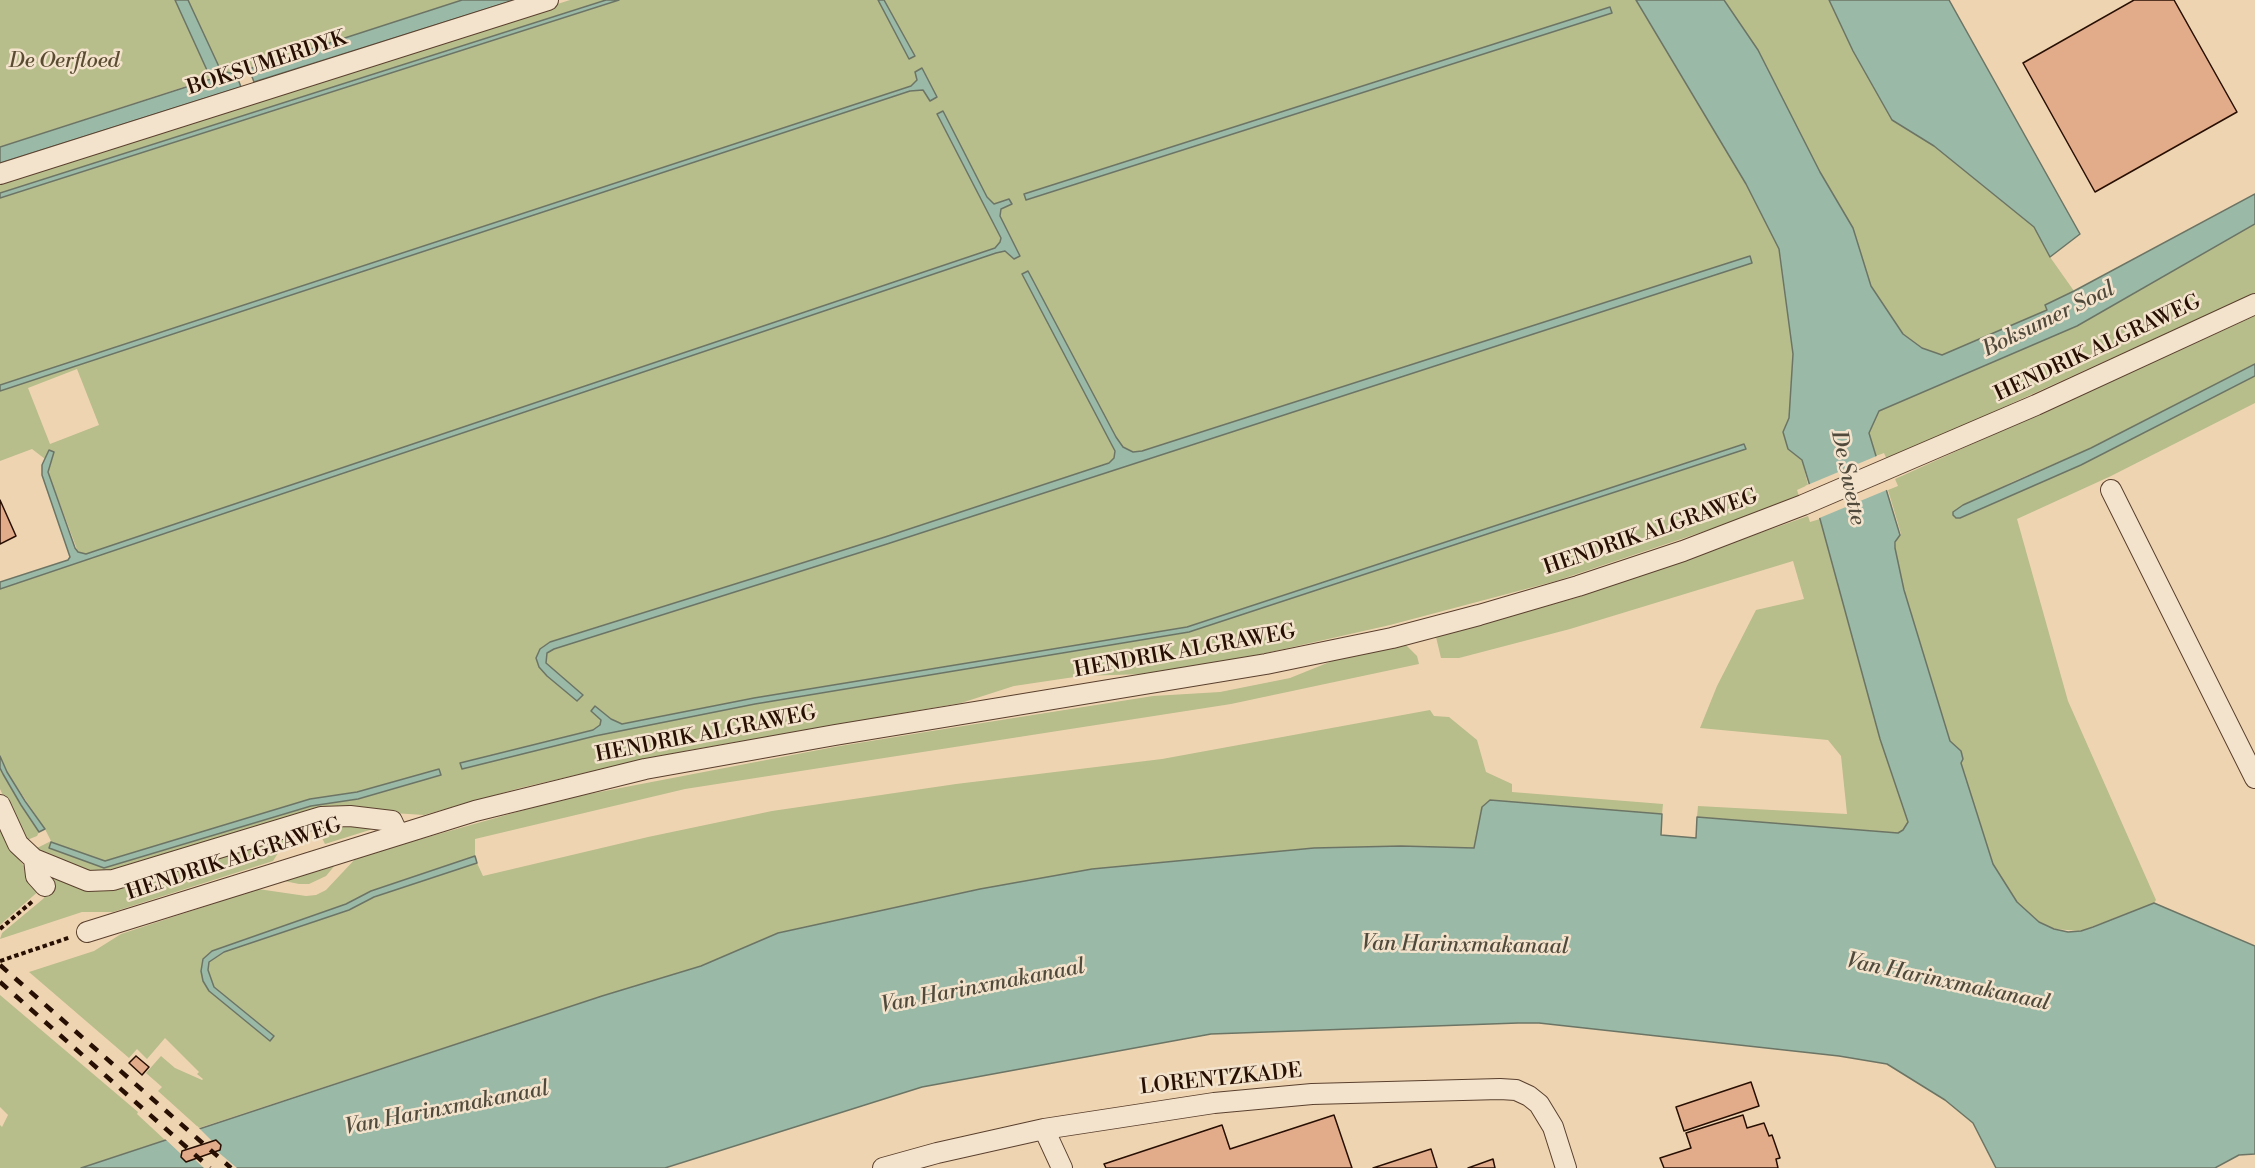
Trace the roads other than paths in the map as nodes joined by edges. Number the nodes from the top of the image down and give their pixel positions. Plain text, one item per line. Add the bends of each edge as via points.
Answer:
1 (548, 0) edge
2 (0, 174) edge
3 (2255, 304) edge
4 (2111, 490) dead end
5 (2255, 778) edge
6 (0, 805) edge
7 (398, 834) junction
8 (34, 859) junction
9 (45, 885) road end
10 (87, 932) road end
11 (1044, 1129) junction
12 (883, 1168) edge
13 (1062, 1168) edge
14 (1566, 1168) edge

1 - 2 street, BOKSUMERDYK
3 - 7 street, HENDRIK ALGRAWEG via 1891,469 1683,551 1578,586 1392,638 1266,664 645,769
4 - 5 street
6 - 8 street via 18,844
7 - 8 street via 392,821 321,817 112,880 88,881
7 - 10 street, HENDRIK ALGRAWEG
8 - 9 street via 36,876
11 - 12 street, LORENTZKADE
11 - 13 street
11 - 14 street, LORENTZKADE via 1236,1100 1312,1094 1516,1090 1539,1104 1552,1127

